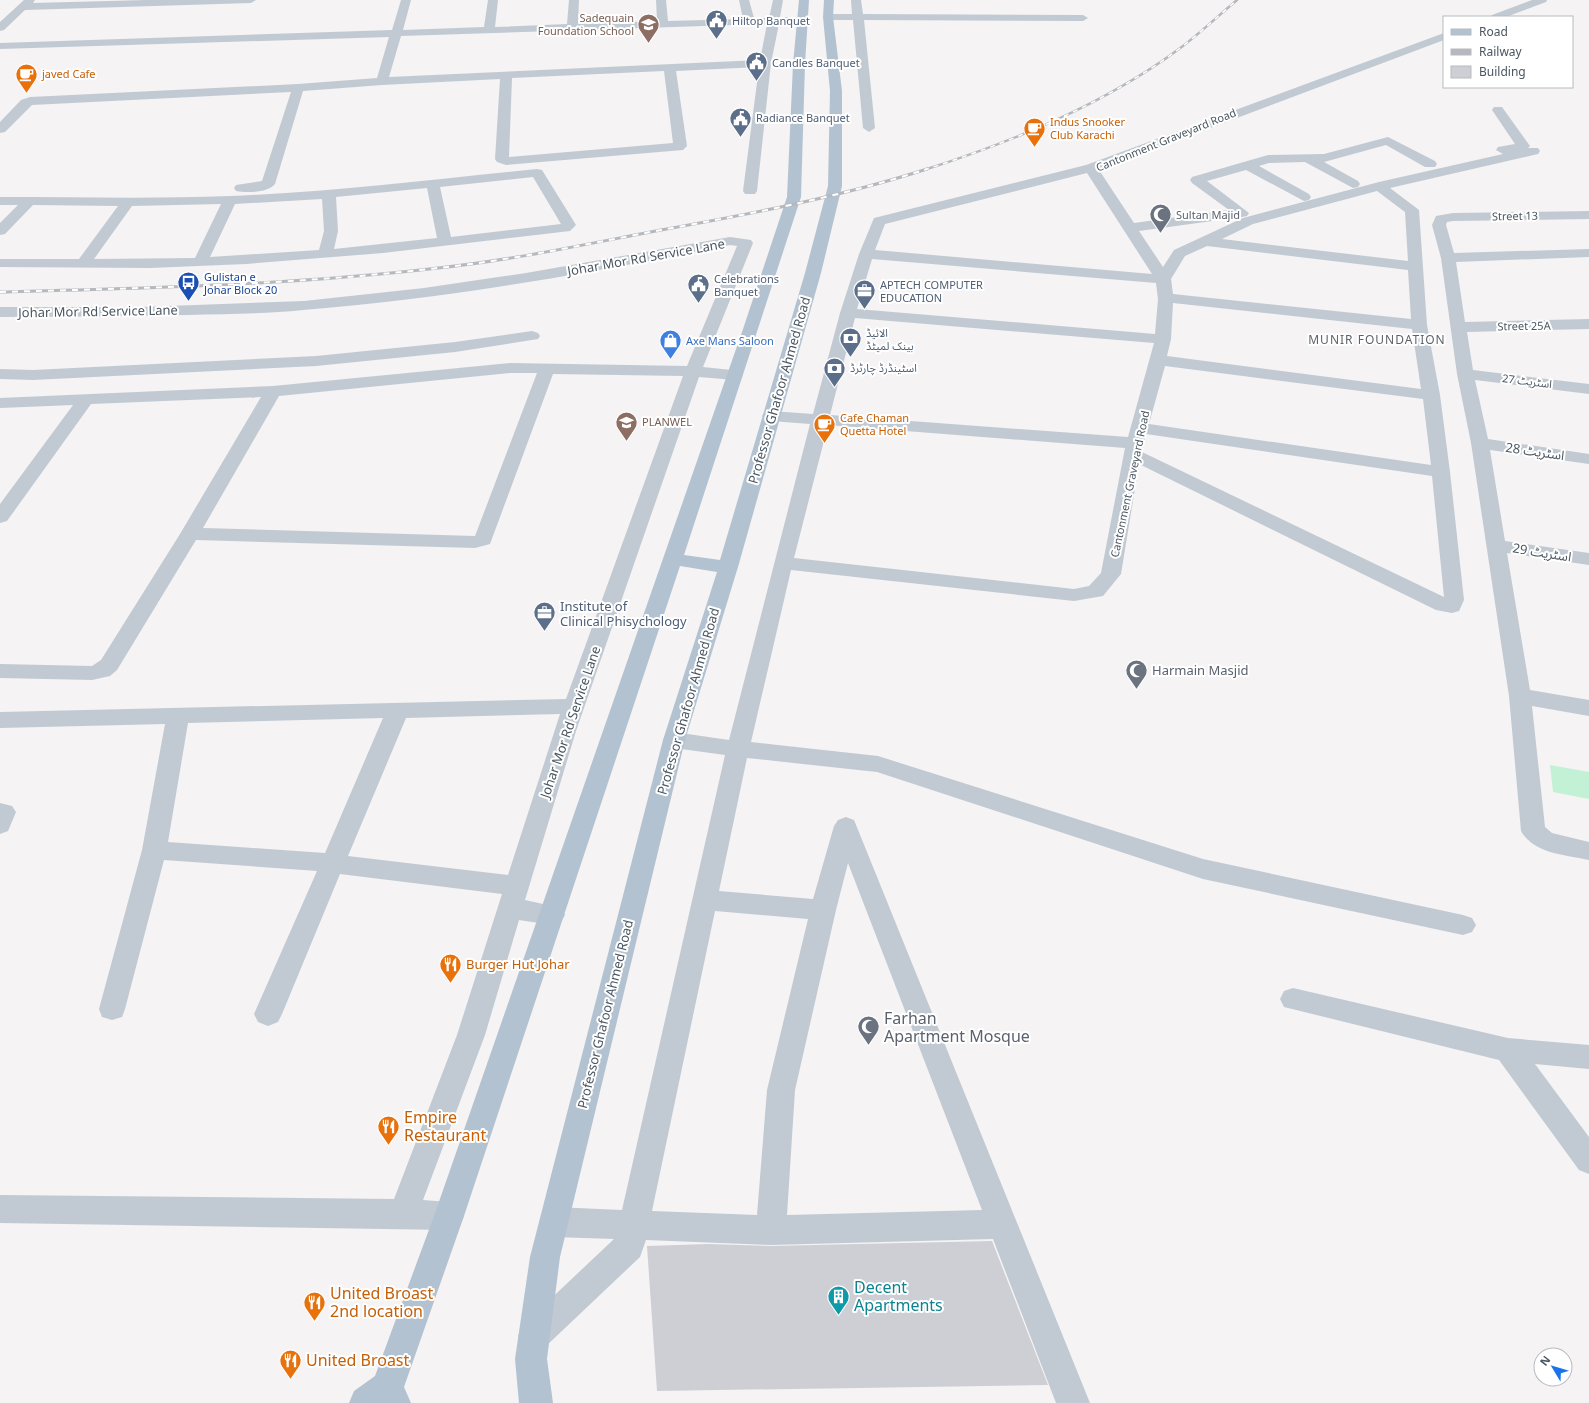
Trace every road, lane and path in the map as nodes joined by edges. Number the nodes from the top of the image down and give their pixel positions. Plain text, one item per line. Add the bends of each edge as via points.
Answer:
1 (237, 0) edge
2 (251, 0) edge
3 (406, 0) edge
4 (493, 0) edge
5 (574, 0) edge
6 (661, 0) edge
7 (744, 0) edge
8 (778, 0) edge
9 (856, 0) edge
10 (1542, 0) edge
11 (148, 1) edge
12 (27, 3) edge
13 (828, 8) edge
14 (804, 10) edge
15 (857, 16) junction
16 (1499, 16) edge
17 (1083, 18) dead end
18 (775, 20) junction
19 (749, 21) junction
20 (663, 24) junction
21 (572, 27) junction
22 (0, 28) edge
23 (489, 30) junction
24 (396, 33) junction
25 (1443, 36) edge
26 (0, 46) edge
27 (765, 63) junction
28 (670, 68) junction
29 (506, 75) junction
30 (382, 81) junction
31 (298, 88) junction
32 (1498, 110) dead end
33 (869, 128) dead end
34 (0, 129) edge
35 (1532, 151) dead end
36 (1304, 157) junction
37 (1430, 164) junction
38 (1247, 165) junction
39 (1091, 168) junction
40 (433, 184) junction
41 (1353, 184) junction
42 (1379, 186) junction
43 (750, 191) dead end
44 (0, 193) edge
45 (329, 194) junction
46 (1304, 197) junction
47 (230, 200) junction
48 (0, 201) edge
49 (29, 202) junction
50 (128, 202) junction
51 (1242, 213) junction
52 (1589, 215) edge
53 (1130, 228) junction
54 (0, 231) edge
55 (1205, 241) junction
56 (445, 242) junction
57 (1589, 253) edge
58 (325, 254) junction
59 (866, 254) junction
60 (1448, 258) junction
61 (200, 262) junction
62 (0, 263) edge
63 (83, 264) junction
64 (1416, 266) junction
65 (1163, 279) junction
66 (1167, 298) junction
67 (0, 312) edge
68 (848, 313) junction
69 (1419, 324) junction
70 (1589, 324) edge
71 (1459, 327) junction
72 (532, 336) dead end
73 (1163, 339) junction
74 (1160, 360) junction
75 (547, 368) junction
76 (693, 371) junction
77 (0, 374) edge
78 (1465, 374) junction
79 (735, 375) junction
80 (1589, 389) edge
81 (273, 392) junction
82 (1431, 395) junction
83 (85, 400) junction
84 (0, 403) edge
85 (771, 416) junction
86 (820, 419) junction
87 (1136, 442) junction
88 (1480, 443) junction
89 (1589, 459) edge
90 (1441, 472) junction
91 (0, 517) edge
92 (190, 534) junction
93 (1495, 545) junction
94 (672, 559) junction
95 (1589, 560) edge
96 (783, 563) junction
97 (728, 567) junction
98 (0, 671) edge
99 (1520, 696) junction
100 (574, 706) junction
101 (1589, 708) edge
102 (398, 710) junction
103 (178, 715) junction
104 (0, 720) edge
105 (674, 740) junction
106 (738, 749) junction
107 (0, 812) edge
108 (0, 825) edge
109 (154, 850) junction
110 (1589, 851) edge
111 (331, 863) junction
112 (512, 897) junction
113 (704, 900) junction
114 (823, 910) junction
115 (552, 915) junction
116 (1463, 925) dead end
117 (1293, 999) dead end
118 (112, 1009) dead end
119 (268, 1014) dead end
120 (1508, 1050) junction
121 (1589, 1057) edge
122 (1589, 1160) edge
123 (0, 1209) edge
124 (403, 1214) junction
125 (449, 1216) junction
126 (554, 1222) junction
127 (633, 1224) junction
128 (1003, 1224) junction
129 (771, 1230) junction
130 (534, 1336) junction
131 (382, 1398) edge
132 (536, 1403) edge
133 (1073, 1403) edge

1 - 2 street
1 - 11 street
3 - 24 street
4 - 23 street
5 - 21 street
6 - 20 street
7 - 19 street
8 - 18 street
9 - 15 street
10 - 16 street
11 - 12 street
12 - 22 street
13 - 15 street
13 - 85 main road, Professor Ghafoor Ahmed Road via 836,91 835,186
14 - 18 street
14 - 79 main road via 794,197
15 - 17 street via 950,11
15 - 33 street
18 - 19 street
18 - 27 street
19 - 20 street
20 - 21 street
21 - 23 street
23 - 24 street
24 - 26 street
24 - 30 street
25 - 39 street, Cantonment Graveyard Road
27 - 28 street
27 - 43 street
28 - 29 street
28 - 29 street via 680,146 506,161 502,159
29 - 30 street
30 - 31 street
31 - 34 street via 30,101
31 - 44 street via 268,184 264,186 118,194
32 - 37 street via 1523,146
35 - 42 street
36 - 37 street via 1324,158 1388,141
36 - 38 street via 1268,159
36 - 41 street
37 - 41 street
38 - 46 street
38 - 51 street via 1197,180
39 - 53 street, Cantonment Graveyard Road
39 - 59 street via 879,221
40 - 45 street
40 - 56 street
40 - 56 street via 539,173 570,225 565,228
41 - 46 street
42 - 55 street via 1248,221
42 - 64 street via 1412,210
45 - 47 street
45 - 58 street via 331,231
46 - 51 street
47 - 50 street
47 - 61 street
48 - 49 street
49 - 50 street
49 - 54 street
50 - 63 street
51 - 53 street
52 - 60 street, Street 13 via 1441,219 1439,225
53 - 65 street, Cantonment Graveyard Road
55 - 64 street
55 - 65 street via 1179,253
56 - 58 street
57 - 60 street
58 - 61 street
59 - 65 street
59 - 68 street
60 - 71 street
61 - 63 street
62 - 63 street
64 - 69 street
65 - 66 street, Cantonment Graveyard Road
66 - 69 street
66 - 73 street, Cantonment Graveyard Road
67 - 76 street, Johar Mor Rd Service Lane via 74,313 320,304 509,281 730,241 746,243 726,286
68 - 73 street
68 - 86 street
69 - 82 street
70 - 71 street, Street 25A
71 - 78 street
72 - 77 street via 455,347 316,361 33,375
73 - 74 street, Cantonment Graveyard Road
74 - 82 street
74 - 87 street, Cantonment Graveyard Road
75 - 76 street
75 - 81 street via 510,368
75 - 92 street via 483,540 475,542
76 - 79 street
76 - 100 street, Johar Mor Rd Service Lane
78 - 80 street, اسٹریٹ 27
78 - 88 street
79 - 94 main road
81 - 83 street
81 - 92 street
82 - 90 street
83 - 84 street
83 - 91 street
85 - 86 street
85 - 97 main road, Professor Ghafoor Ahmed Road
86 - 87 street
86 - 96 street
87 - 90 street
87 - 90 street via 1444,605 1452,606 1454,600
87 - 96 street, Cantonment Graveyard Road via 1111,574 1096,591 1074,595
88 - 89 street, اسٹریٹ 28
88 - 93 street
92 - 98 street via 109,666 92,673
93 - 95 street, اسٹریٹ 29
93 - 99 street
94 - 97 main road
94 - 115 main road
96 - 106 street
97 - 105 main road, Professor Ghafoor Ahmed Road
99 - 101 street
99 - 110 street via 1533,831 1545,841
100 - 102 street
100 - 112 street, Johar Mor Rd Service Lane
102 - 103 street
102 - 111 street
103 - 104 street
103 - 109 street
105 - 106 street
105 - 126 main road, Professor Ghafoor Ahmed Road
106 - 113 street
106 - 116 street via 878,764 1203,869
107 - 108 street via 4,812
109 - 111 street
109 - 118 street
111 - 112 street
111 - 119 street
112 - 115 street
112 - 124 street, Johar Mor Rd Service Lane via 470,1035
113 - 114 street
113 - 127 street
114 - 128 street via 846,826
114 - 129 street via 781,1090
115 - 125 main road
117 - 120 street
120 - 121 street
120 - 122 street
123 - 124 street
124 - 125 street
125 - 131 main road
126 - 127 street
126 - 130 main road, Professor Ghafoor Ahmed Road via 545,1257
127 - 129 street
127 - 130 street via 629,1246
128 - 129 street
128 - 133 street
130 - 132 main road, Professor Ghafoor Ahmed Road via 531,1358

